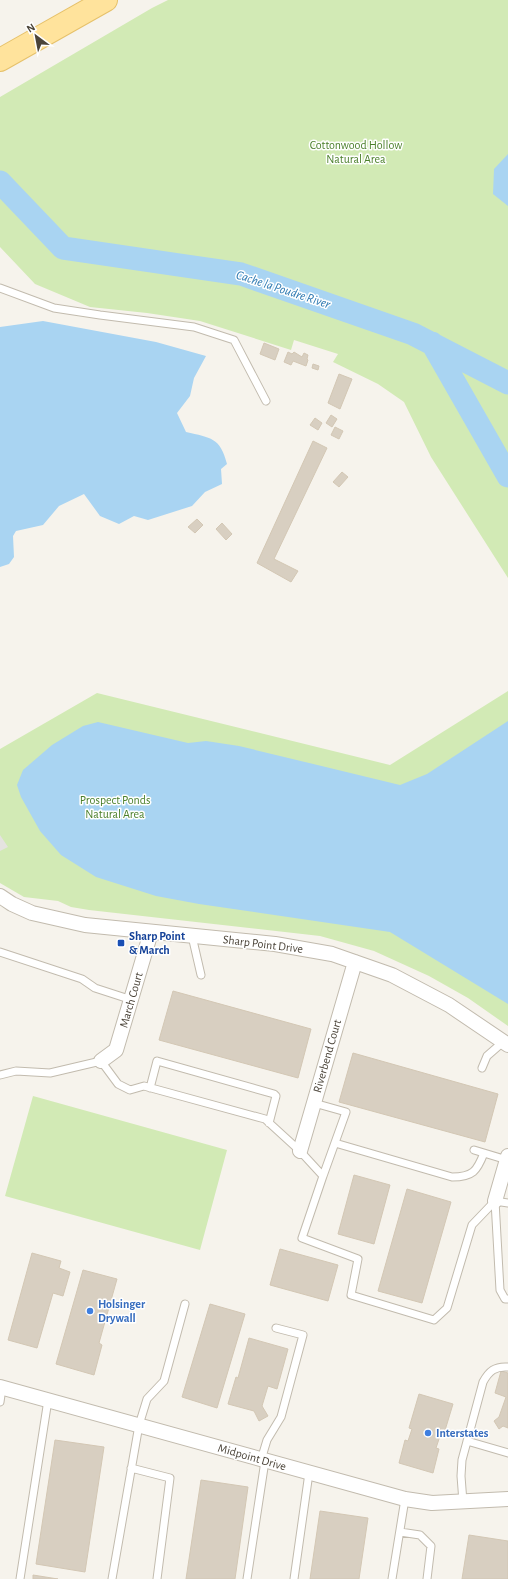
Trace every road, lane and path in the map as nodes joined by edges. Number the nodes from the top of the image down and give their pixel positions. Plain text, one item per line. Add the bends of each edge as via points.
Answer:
1 (106, 0) edge
2 (0, 60) edge
3 (0, 288) edge
4 (266, 401) dead end
5 (0, 896) edge
6 (151, 932) junction
7 (192, 936) junction
8 (0, 952) edge
9 (354, 962) junction
10 (201, 975) dead end
11 (132, 1000) junction
12 (505, 1043) edge
13 (101, 1062) junction
14 (482, 1068) dead end
15 (0, 1075) edge
16 (150, 1088) junction
17 (314, 1103) junction
18 (269, 1123) junction
19 (335, 1143) junction
20 (474, 1150) dead end
21 (300, 1151) junction
22 (484, 1153) junction
23 (507, 1158) edge
24 (323, 1176) junction
25 (501, 1202) edge
26 (508, 1299) edge
27 (185, 1304) dead end
28 (276, 1328) dead end
29 (508, 1367) edge
30 (1, 1388) edge
31 (48, 1400) junction
32 (0, 1402) edge
33 (139, 1425) junction
34 (467, 1441) junction
35 (508, 1453) edge
36 (263, 1460) junction
37 (131, 1468) junction
38 (309, 1473) junction
39 (508, 1498) edge
40 (405, 1499) junction
41 (463, 1502) junction
42 (400, 1532) junction
43 (20, 1579) edge
44 (112, 1579) edge
45 (157, 1579) edge
46 (247, 1579) edge
47 (294, 1579) edge
48 (392, 1579) edge
49 (427, 1579) edge

1 - 2 main road
3 - 4 lane via 54,308 194,327 234,340
5 - 6 street, Sharp Point Drive via 32,913 58,920
6 - 7 street, Sharp Point Drive
6 - 11 street, March Court
7 - 9 street, Sharp Point Drive via 276,944 332,954
7 - 10 lane
8 - 11 lane via 82,979 96,988
9 - 12 street, Sharp Point Drive via 392,975 443,1002
9 - 17 street, Riverbend Court
11 - 13 street, March Court via 116,1050
12 - 14 lane via 487,1056
13 - 15 lane via 50,1073 16,1071
13 - 16 lane via 118,1084 130,1090 144,1086
16 - 18 lane via 265,1119
16 - 18 lane via 157,1062 274,1094 276,1096
17 - 19 lane via 346,1112
17 - 21 street, Riverbend Court
18 - 21 lane
19 - 22 lane via 452,1177 463,1177 472,1173 479,1166
19 - 24 lane
20 - 22 lane
21 - 24 lane
22 - 23 lane
23 - 25 street
24 - 25 lane via 302,1238 358,1259 351,1295 434,1320 447,1308 472,1225
25 - 26 lane via 500,1290 505,1299
27 - 33 lane via 164,1381 147,1399
28 - 36 lane via 303,1335 281,1417 267,1440
29 - 34 lane via 495,1368 487,1374
30 - 31 street, Midpoint Drive
30 - 32 lane
31 - 33 street, Midpoint Drive
31 - 43 lane
33 - 36 street, Midpoint Drive
33 - 37 lane
34 - 35 lane
34 - 41 lane via 460,1476
36 - 38 street, Midpoint Drive
36 - 46 lane
37 - 44 lane
37 - 45 lane via 170,1478
38 - 40 street, Midpoint Drive
38 - 47 lane
39 - 41 street, Midpoint Drive
40 - 41 street, Midpoint Drive via 432,1503
40 - 42 lane
42 - 48 lane
42 - 49 lane via 420,1535 431,1546

